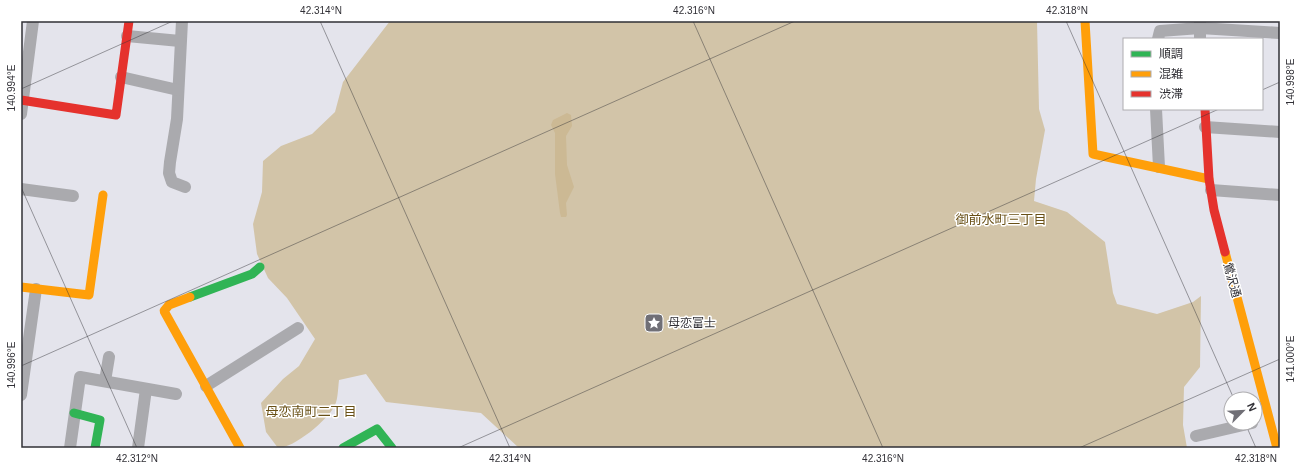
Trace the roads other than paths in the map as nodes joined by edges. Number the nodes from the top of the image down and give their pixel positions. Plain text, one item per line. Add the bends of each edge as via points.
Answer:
1 (34, 21) edge
2 (129, 21) edge
3 (182, 21) edge
4 (1085, 21) edge
5 (1200, 29) edge
6 (1280, 33) edge
7 (127, 36) junction
8 (1158, 38) edge
9 (180, 41) junction
10 (121, 77) junction
11 (178, 90) junction
12 (22, 100) edge
13 (1156, 110) edge
14 (1204, 110) edge
15 (21, 114) edge
16 (1205, 127) junction
17 (1280, 132) edge
18 (1158, 167) junction
19 (1210, 185) junction
20 (185, 187) dead end
21 (21, 189) edge
22 (103, 195) dead end
23 (1280, 195) edge
24 (73, 196) dead end
25 (260, 267) dead end
26 (21, 287) edge
27 (36, 289) junction
28 (298, 328) dead end
29 (109, 357) dead end
30 (105, 381) junction
31 (206, 386) junction
32 (146, 389) junction
33 (176, 394) dead end
34 (21, 395) edge
35 (74, 413) junction
36 (1269, 419) junction
37 (1263, 421) edge
38 (1223, 430) edge
39 (1196, 436) dead end
40 (70, 448) edge
41 (95, 448) edge
42 (138, 448) edge
43 (240, 448) edge
44 (344, 448) edge
45 (392, 448) edge
46 (1277, 448) edge

1 - 12 street
2 - 7 street
3 - 9 street
4 - 18 street via 1093,154
5 - 6 street
5 - 8 street via 1160,31
7 - 9 street
7 - 10 street
9 - 11 street
10 - 11 street
10 - 12 street via 116,115
11 - 20 street via 177,119 169,172 172,182
12 - 15 street
13 - 18 street
14 - 16 street, 鶯沢通
16 - 17 street
16 - 19 street, 鶯沢通
18 - 19 street
19 - 23 street
19 - 36 street, 鶯沢通 via 1214,210
21 - 24 street
22 - 27 street via 89,296
25 - 31 street via 252,274 170,304 164,312
26 - 27 street
27 - 34 street
28 - 31 street
29 - 30 street
30 - 32 street
30 - 35 street via 80,377
31 - 43 street
32 - 33 street
32 - 42 street
35 - 40 street
35 - 41 street via 100,420
36 - 37 street
36 - 46 street, 鶯沢通
38 - 39 street
44 - 45 street via 377,429

